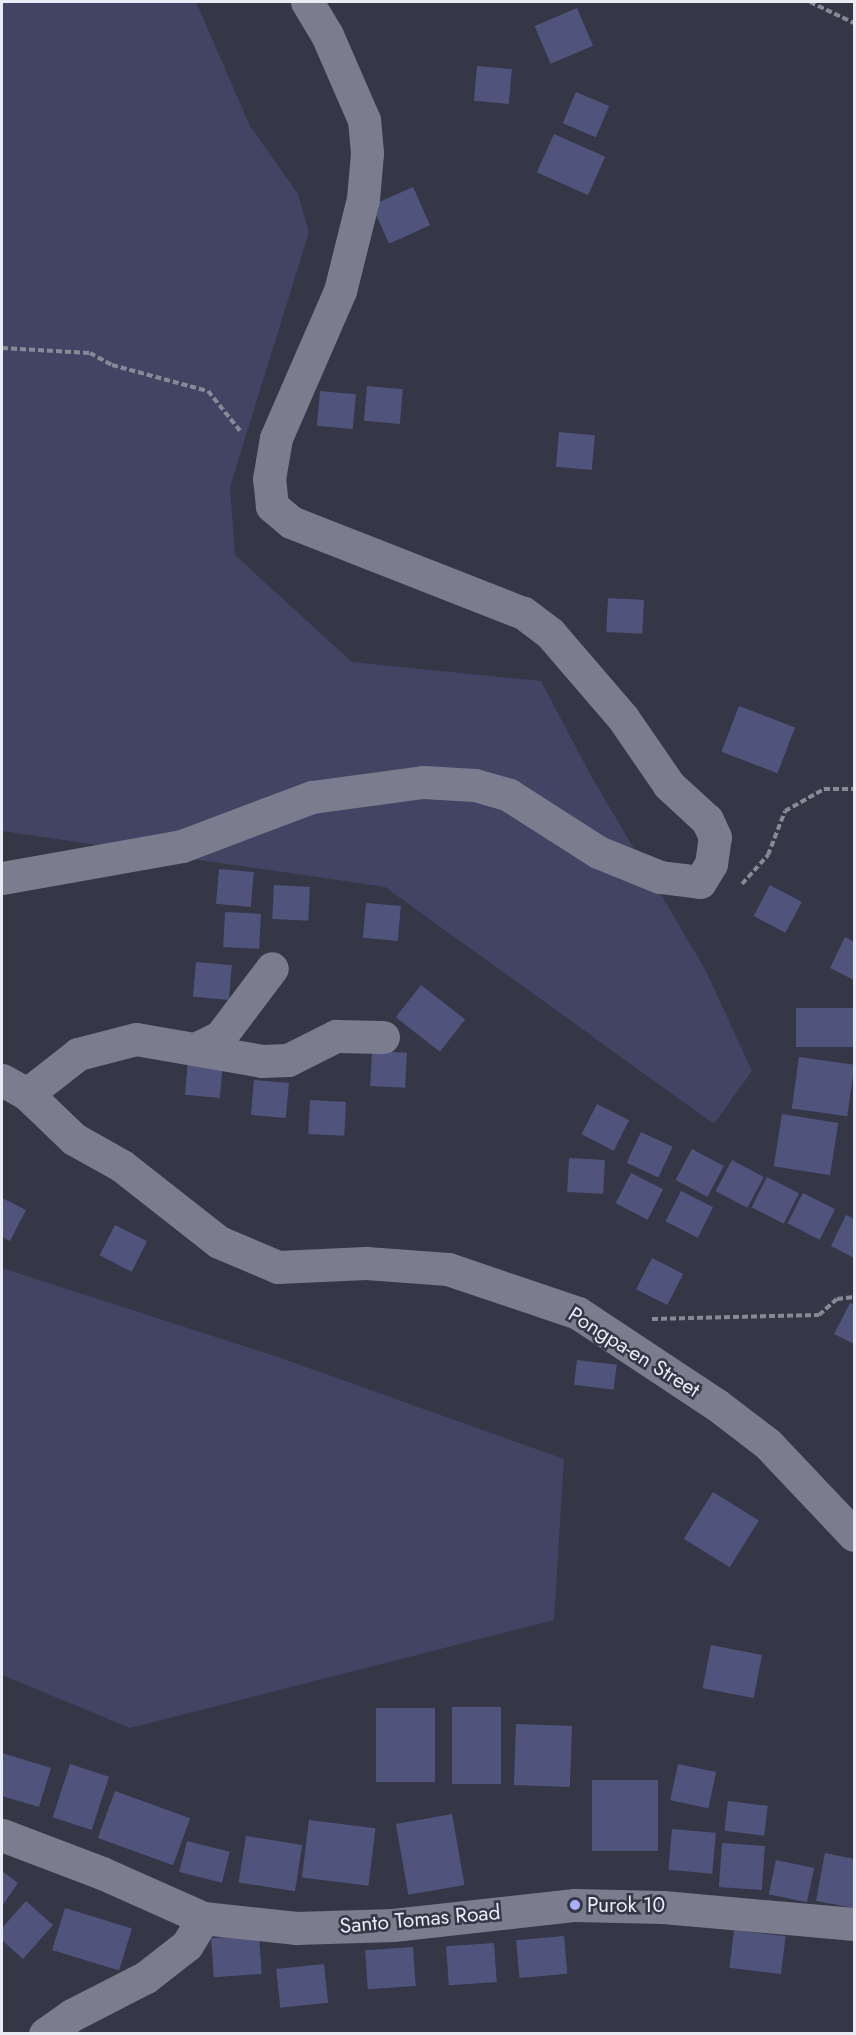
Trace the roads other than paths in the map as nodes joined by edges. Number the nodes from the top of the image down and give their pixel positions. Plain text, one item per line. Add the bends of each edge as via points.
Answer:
1 (307, 2) edge
2 (2, 878) edge
3 (272, 968) dead end
4 (383, 1037) dead end
5 (195, 1048) junction
6 (14, 1087) edge
7 (855, 1535) edge
8 (2, 1835) edge
9 (203, 1918) junction
10 (855, 1924) edge
11 (45, 2034) edge

1 - 2 street via 327,35 364,120 367,153 353,247 339,291 276,438 269,479 272,506 291,522 523,613 550,633 623,718 669,785 712,827 715,850 700,882 660,877 598,852 493,789 423,782 312,797 182,846
3 - 5 street via 220,1037
4 - 5 street via 336,1036 279,1060 262,1061
5 - 6 street via 136,1039 108,1044 78,1054
6 - 7 street, Pongpa-en Street via 74,1139 122,1166 219,1242 278,1267 366,1263 448,1269 578,1313 768,1444
8 - 9 street, Santo Tomas Road via 102,1873
9 - 10 street, Santo Tomas Road via 296,1928 393,1925 575,1905 663,1907
9 - 11 street via 188,1945 146,1977 72,2014

